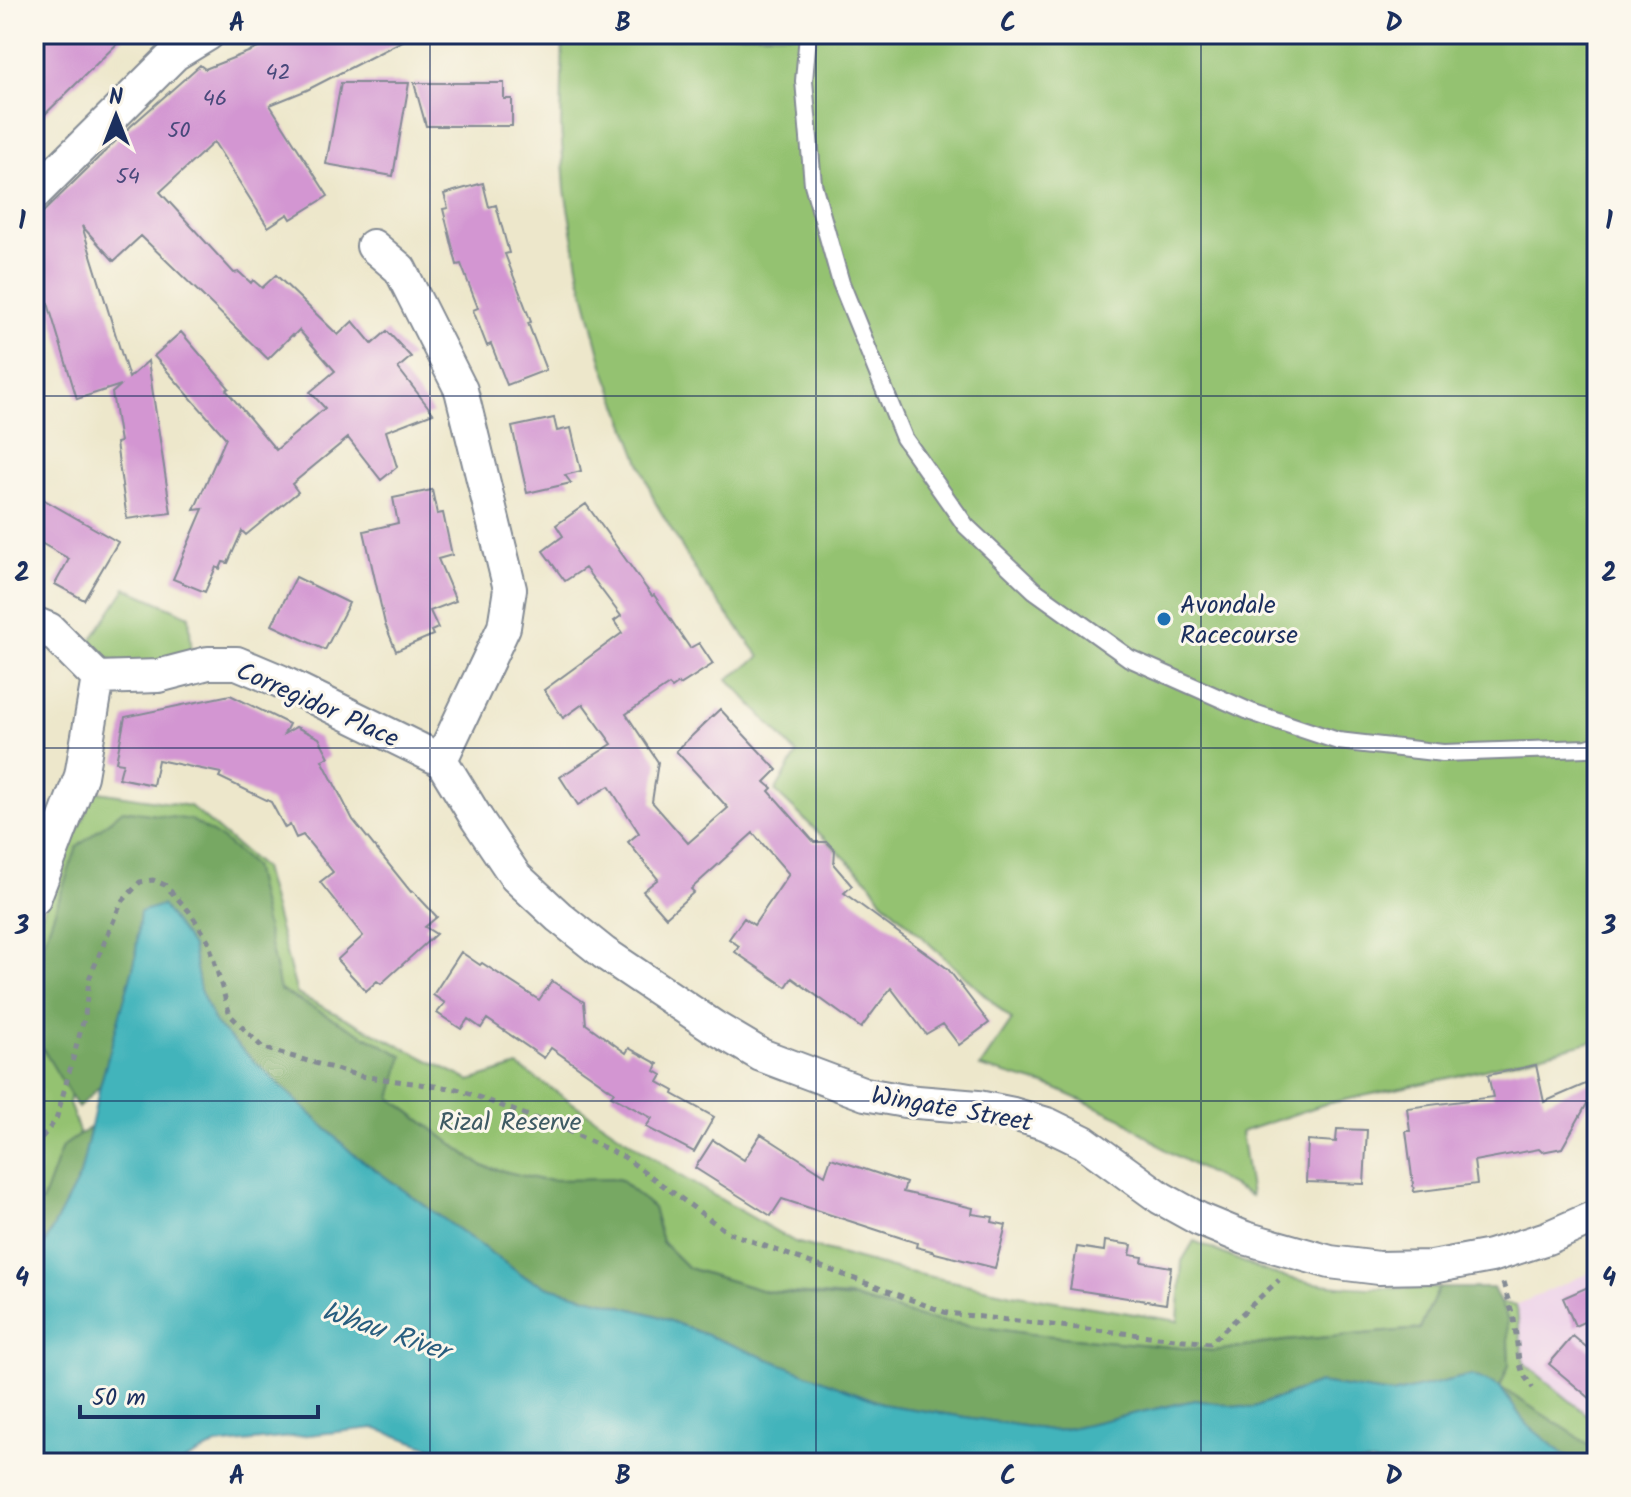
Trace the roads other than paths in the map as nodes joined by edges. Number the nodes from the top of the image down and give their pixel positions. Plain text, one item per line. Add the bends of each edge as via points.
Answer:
1 (208, 34) edge
2 (808, 34) edge
3 (34, 194) edge
4 (373, 246) dead end
5 (34, 623) edge
6 (98, 678) junction
7 (1597, 745) edge
8 (441, 760) junction
9 (34, 899) edge
10 (1597, 1216) edge

1 - 3 street via 175,54
2 - 7 lane via 804,81 813,184 841,283 904,438 966,526 1034,590 1129,658 1251,712 1338,741 1443,753
4 - 8 street via 400,269 461,390 510,589 504,627
5 - 6 street via 49,629
6 - 8 street, Corregidor Place via 158,676 208,663 237,663
6 - 9 street via 81,776
8 - 10 street, Wingate Street via 516,877 559,917 714,1027 797,1070 865,1094 978,1107 1047,1124 1084,1142 1199,1219 1330,1262 1432,1267 1491,1256

